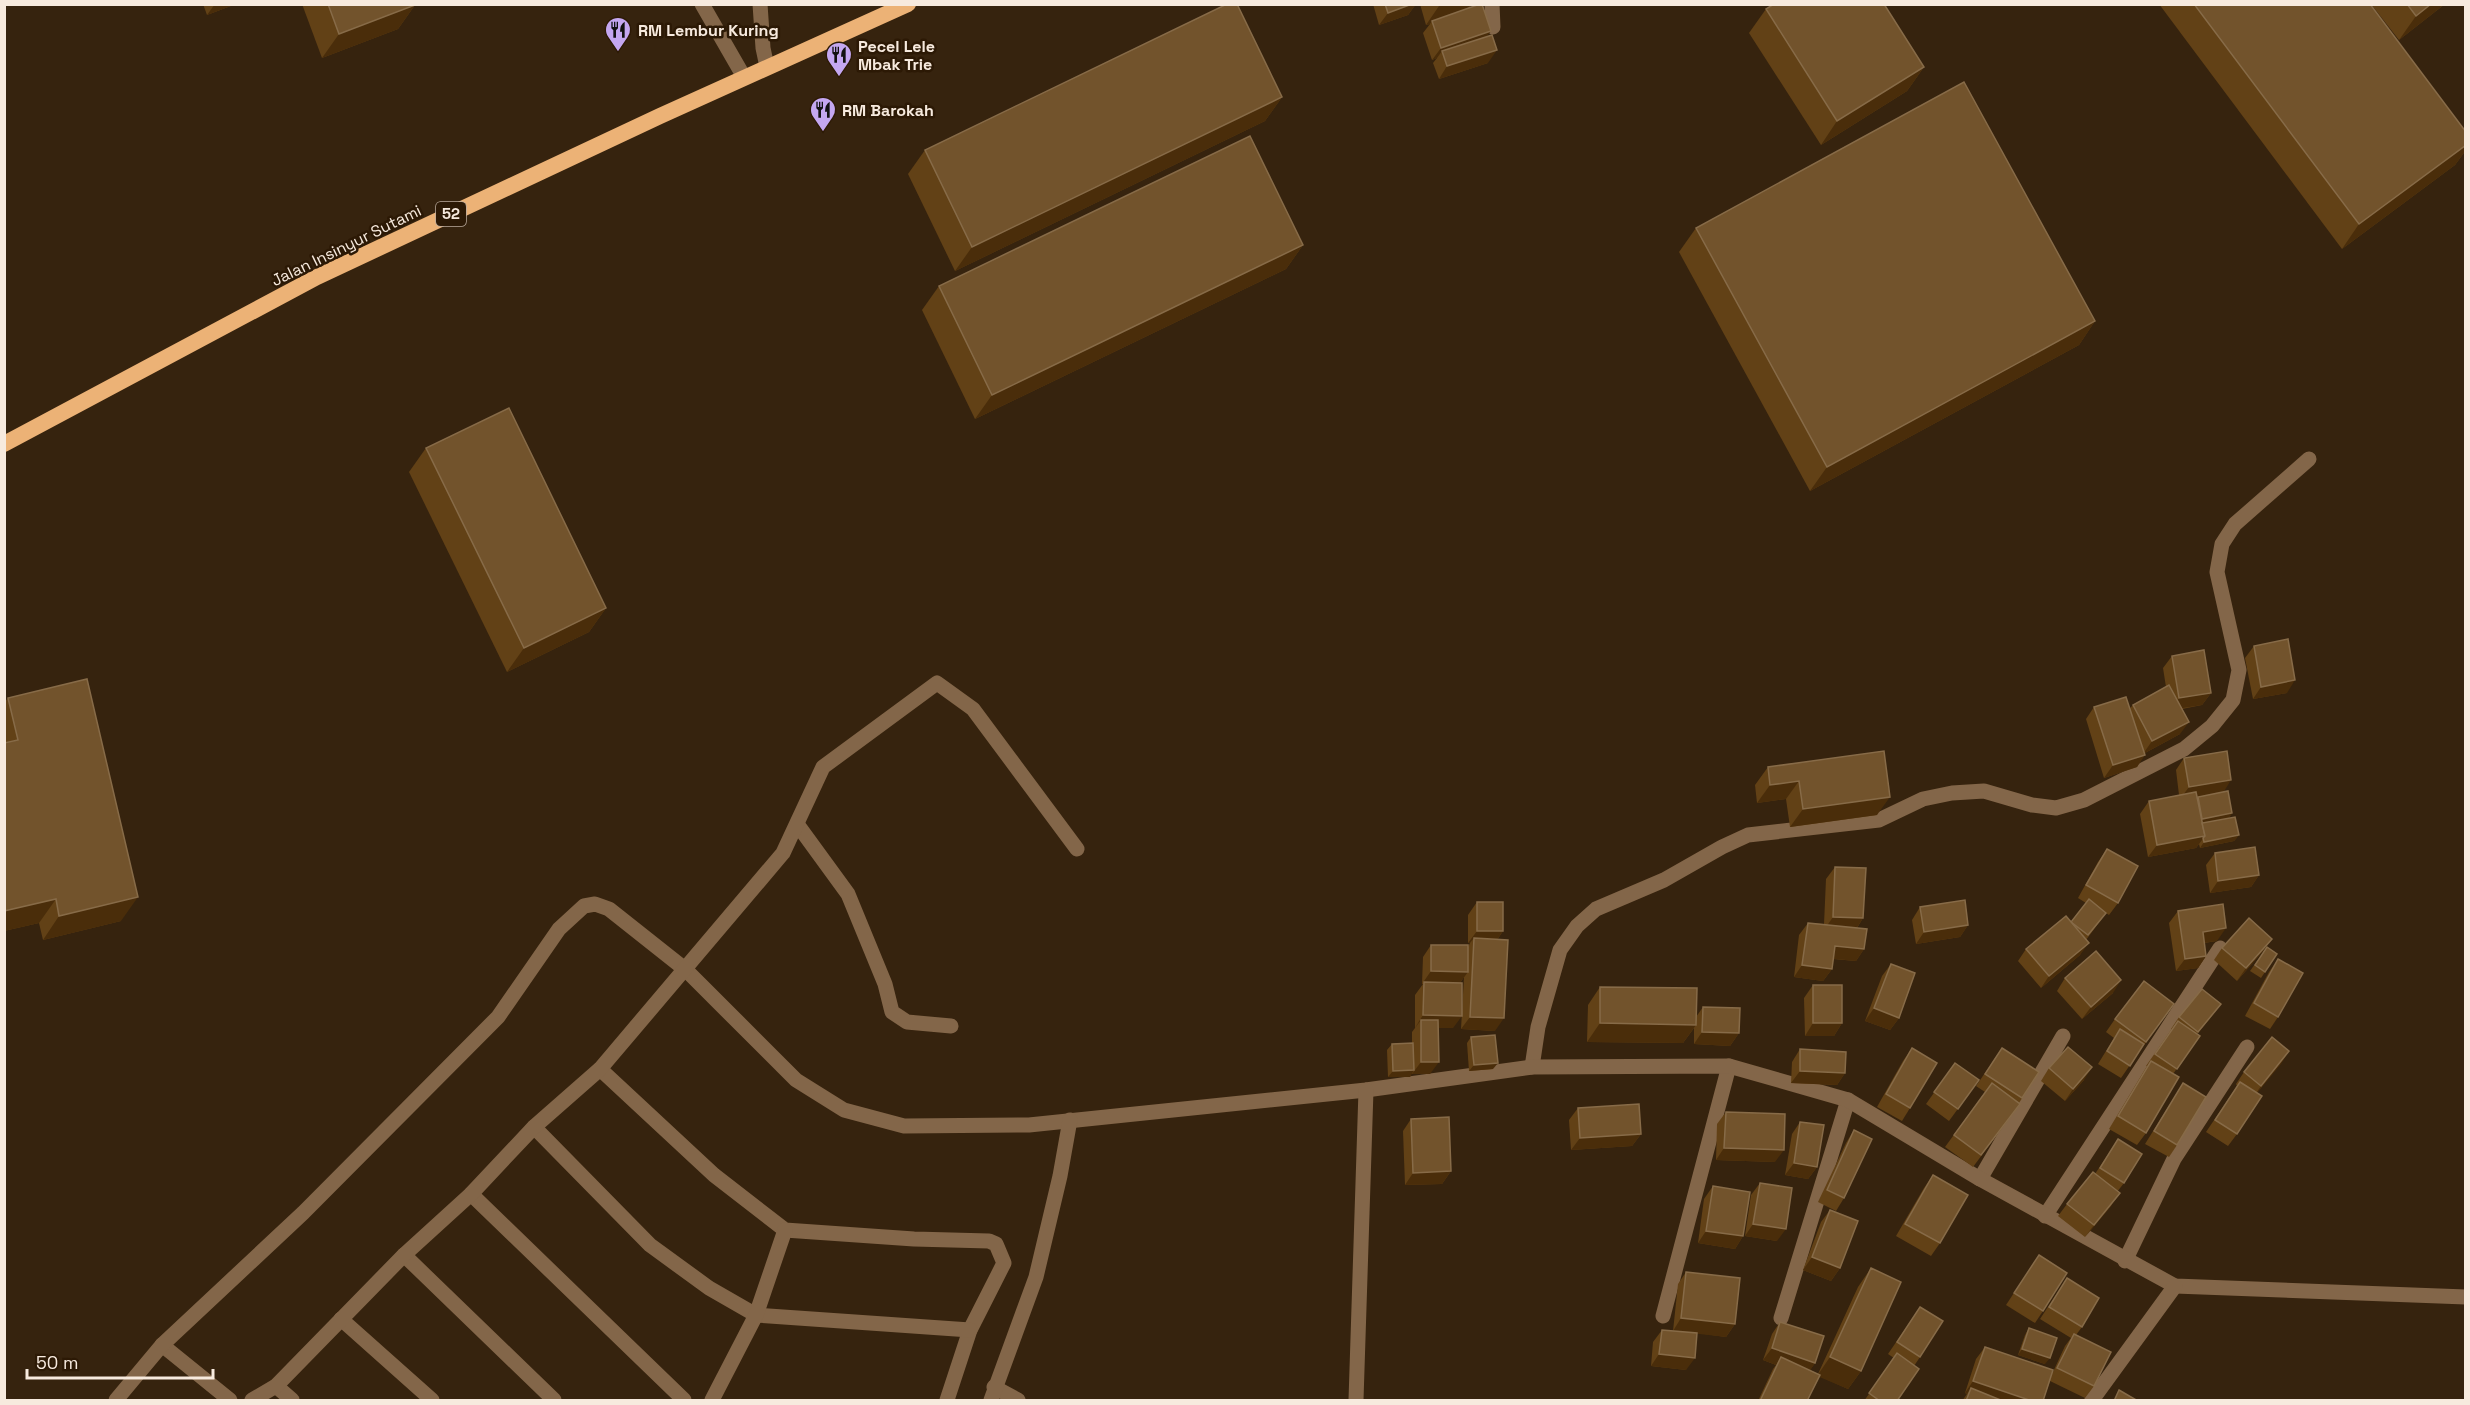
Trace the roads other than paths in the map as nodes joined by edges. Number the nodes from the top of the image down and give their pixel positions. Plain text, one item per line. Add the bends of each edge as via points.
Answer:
1 (702, 4) edge
2 (759, 4) edge
3 (908, 4) edge
4 (1492, 4) edge
5 (1493, 27) dead end
6 (767, 67) junction
7 (744, 77) junction
8 (4, 444) edge
9 (2309, 459) dead end
10 (797, 824) junction
11 (1077, 849) dead end
12 (2220, 948) edge
13 (686, 970) junction
14 (951, 1026) dead end
15 (2063, 1036) dead end
16 (2247, 1047) dead end
17 (1729, 1066) junction
18 (1532, 1067) junction
19 (600, 1069) junction
20 (1366, 1090) junction
21 (1848, 1100) junction
22 (1070, 1120) junction
23 (534, 1127) junction
24 (1980, 1179) junction
25 (471, 1194) junction
26 (2045, 1216) junction
27 (785, 1230) junction
28 (404, 1255) junction
29 (2125, 1261) junction
30 (2175, 1286) junction
31 (2466, 1297) edge
32 (756, 1315) junction
33 (1663, 1316) dead end
34 (1781, 1318) dead end
35 (341, 1319) junction
36 (970, 1330) junction
37 (162, 1346) junction
38 (276, 1386) junction
39 (992, 1394) edge
40 (116, 1401) edge
41 (230, 1401) edge
42 (252, 1401) edge
43 (292, 1401) edge
44 (432, 1401) edge
45 (554, 1401) edge
46 (684, 1401) edge
47 (712, 1401) edge
48 (947, 1401) edge
49 (1018, 1401) edge
50 (1356, 1401) edge
51 (2092, 1401) edge

1 - 7 street
2 - 6 street
3 - 6 highway, Jalan Insinyur Sutami / 52
4 - 5 street
6 - 7 highway, Jalan Insinyur Sutami / 52
7 - 8 highway, Jalan Insinyur Sutami / 52 via 317,277
9 - 18 street via 2235,524 2222,544 2217,572 2239,670 2233,700 2212,726 2184,749 2084,800 2056,808 1983,792 1952,794 1923,799 1879,820 1748,835 1722,847 1664,880 1596,909 1577,926 1560,950 1538,1027
10 - 11 street via 823,767 937,683 973,710
10 - 13 street via 783,853
10 - 14 street via 848,894 885,984 892,1012 907,1022
12 - 26 street
13 - 19 street
13 - 22 street via 796,1080 844,1110 904,1126 1029,1125
13 - 37 street via 609,909 595,904 584,906 559,929 498,1017 303,1213
15 - 24 street
16 - 29 street via 2174,1159
17 - 18 street
17 - 21 street
17 - 33 street
18 - 20 street
19 - 23 street
19 - 27 street via 714,1175
20 - 22 street
20 - 50 street
21 - 24 street
21 - 34 street
22 - 39 street via 1036,1277
23 - 25 street
23 - 32 street via 650,1245 709,1288
24 - 26 street
25 - 28 street
25 - 46 street
26 - 29 street
27 - 32 street
27 - 36 street via 996,1244 1004,1263
28 - 35 street
28 - 45 street
29 - 30 street
30 - 31 street
30 - 51 street
32 - 36 street
32 - 47 street
35 - 38 street
35 - 44 street
36 - 48 street
37 - 40 street
37 - 41 street
38 - 42 street
38 - 43 street
39 - 49 street

